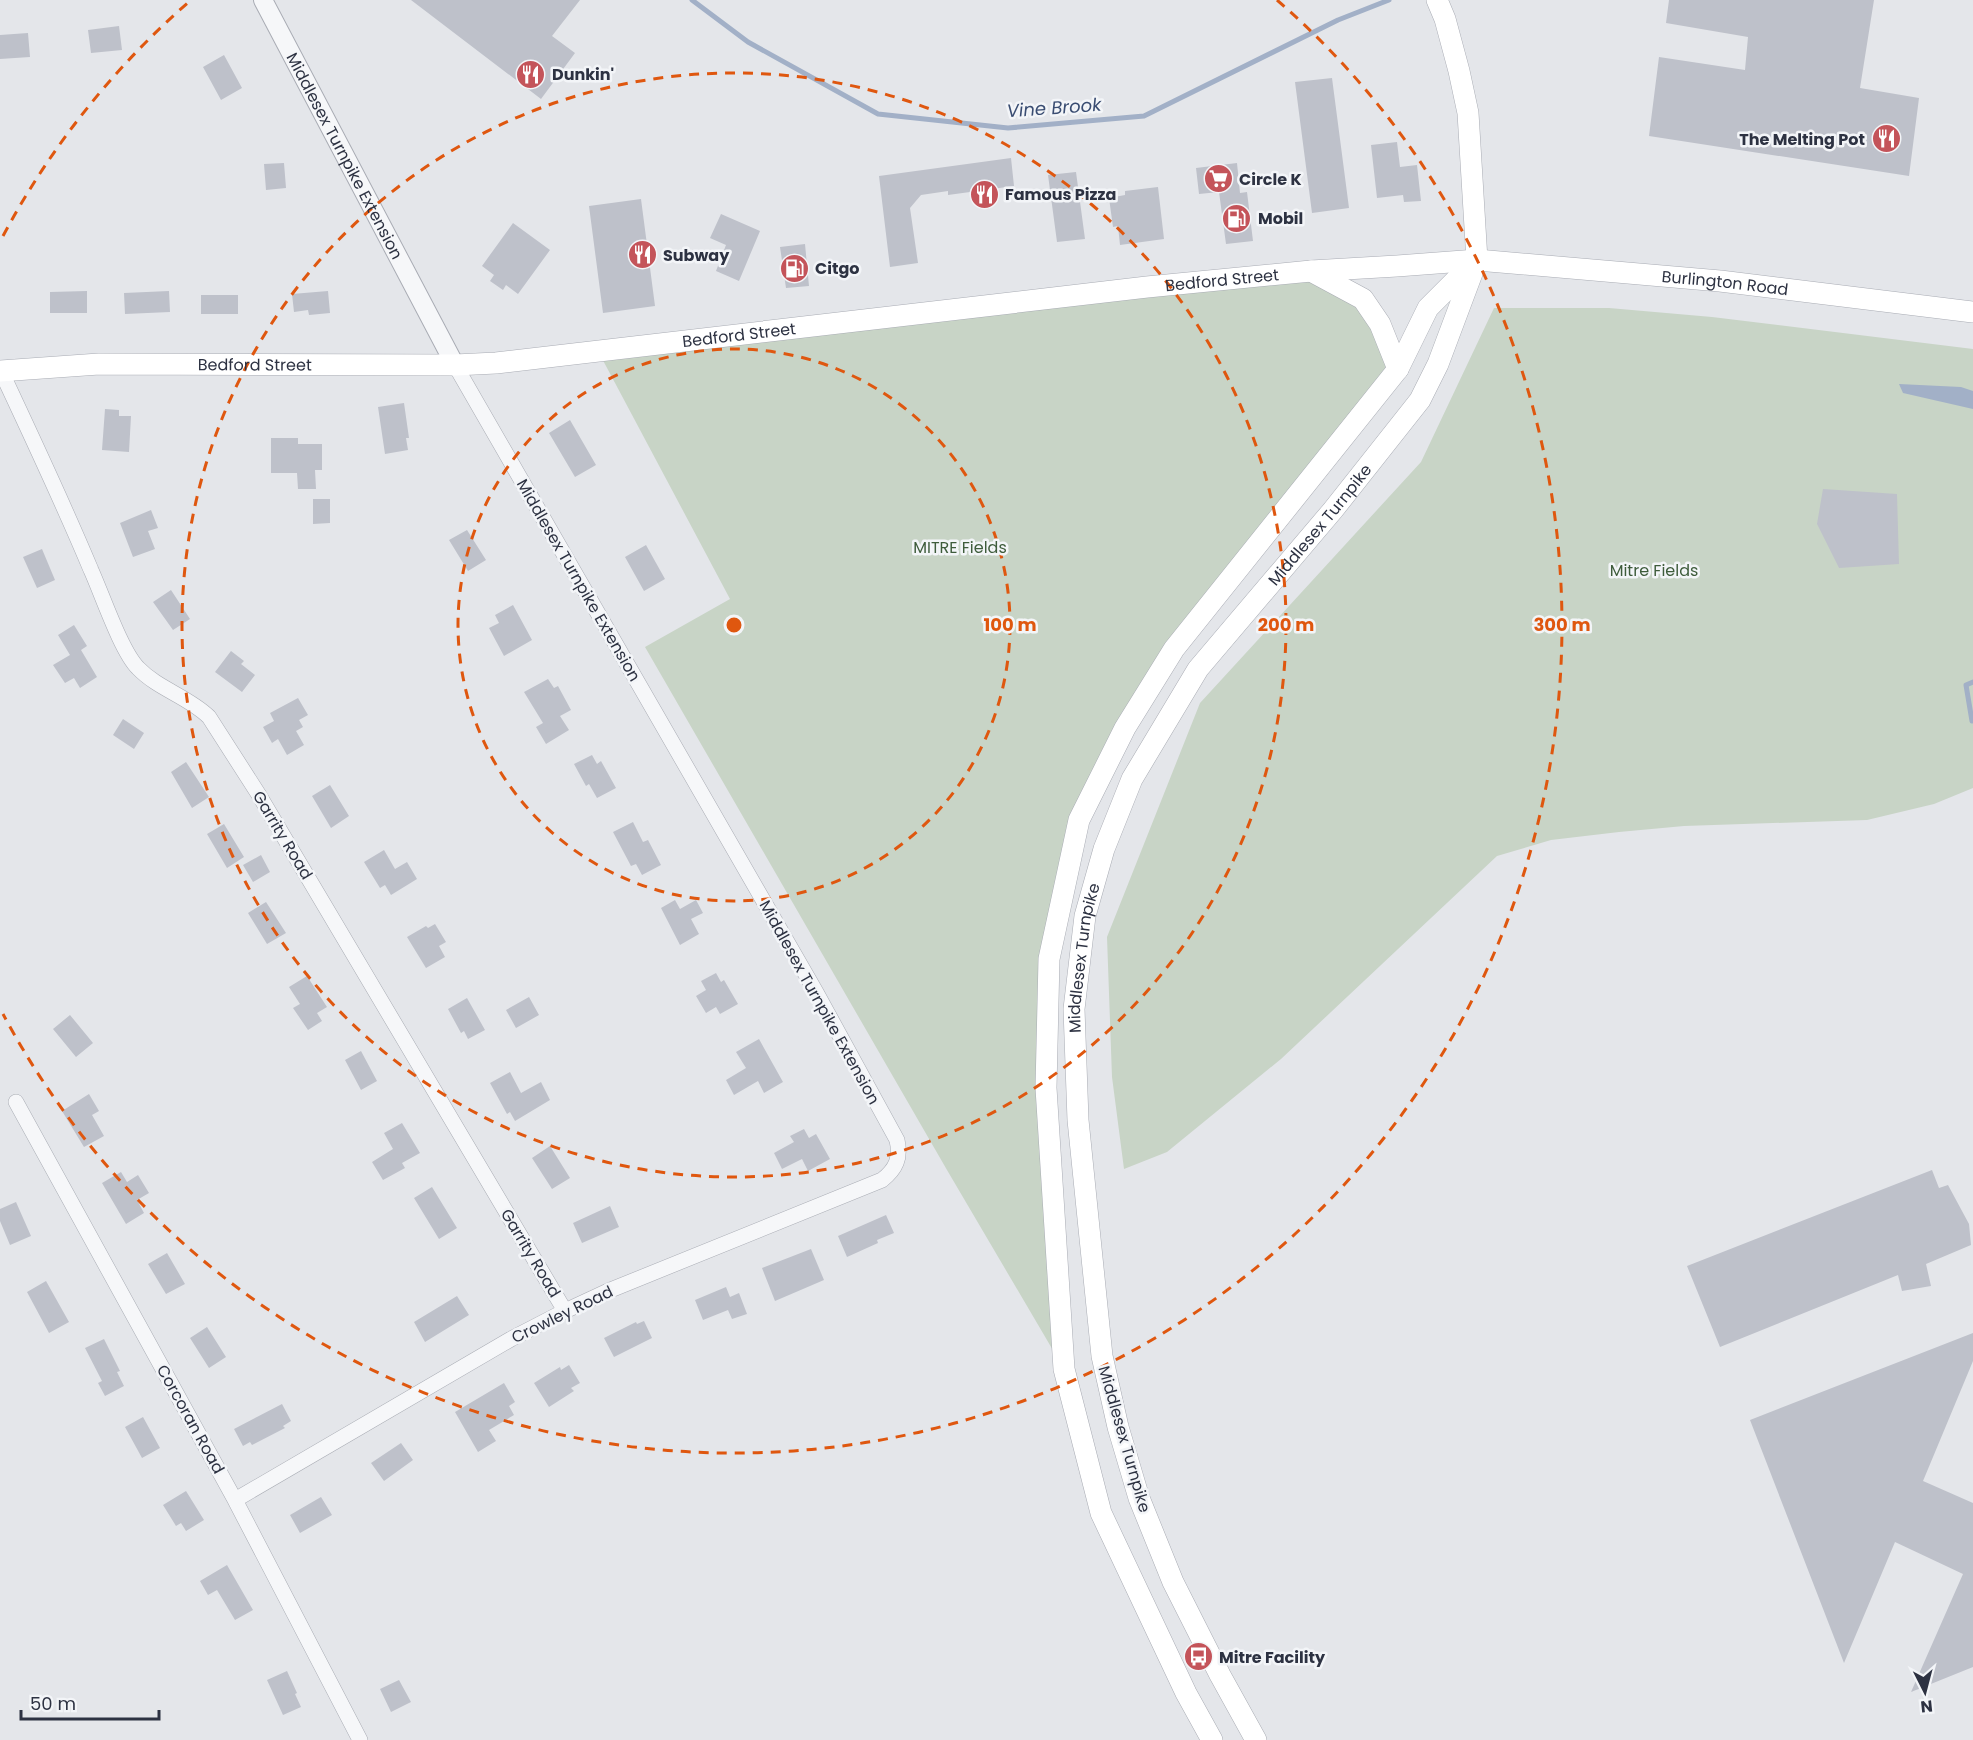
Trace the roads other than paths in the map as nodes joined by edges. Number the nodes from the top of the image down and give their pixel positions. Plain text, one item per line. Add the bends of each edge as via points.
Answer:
1 (263, 0) edge
2 (1441, 10) edge
3 (1477, 260) junction
4 (1311, 270) junction
5 (1973, 312) edge
6 (455, 365) junction
7 (1398, 369) junction
8 (0, 371) edge
9 (16, 1102) dead end
10 (898, 1157) joint
11 (565, 1311) junction
12 (235, 1500) junction
13 (360, 1740) edge
14 (1212, 1740) edge
15 (1256, 1740) edge

1 - 6 street, Middlesex Turnpike Extension
2 - 3 main road, Middlesex Turnpike via 1468,113
3 - 4 main road, Bedford Street
3 - 5 main road, Burlington Road via 1720,281
3 - 7 main road, Middlesex Turnpike via 1428,308
3 - 15 main road, Middlesex Turnpike via 1438,364 1420,400 1198,669 1131,779 1104,849 1085,916 1074,1009 1078,1120 1102,1356 1139,1498 1173,1582
4 - 6 main road, Bedford Street
4 - 7 main road via 1364,298 1380,324
6 - 8 main road, Bedford Street via 99,364
6 - 10 street, Middlesex Turnpike Extension via 816,992 897,1140
7 - 14 main road, Middlesex Turnpike via 1174,649 1125,728 1078,820 1049,959 1046,1088 1064,1369 1101,1513
8 - 11 street, Garrity Road via 136,667 209,717
9 - 12 street, Corcoran Road
10 - 11 street, Crowley Road via 893,1171 882,1180
11 - 12 street, Crowley Road
12 - 13 street, Corcoran Road

